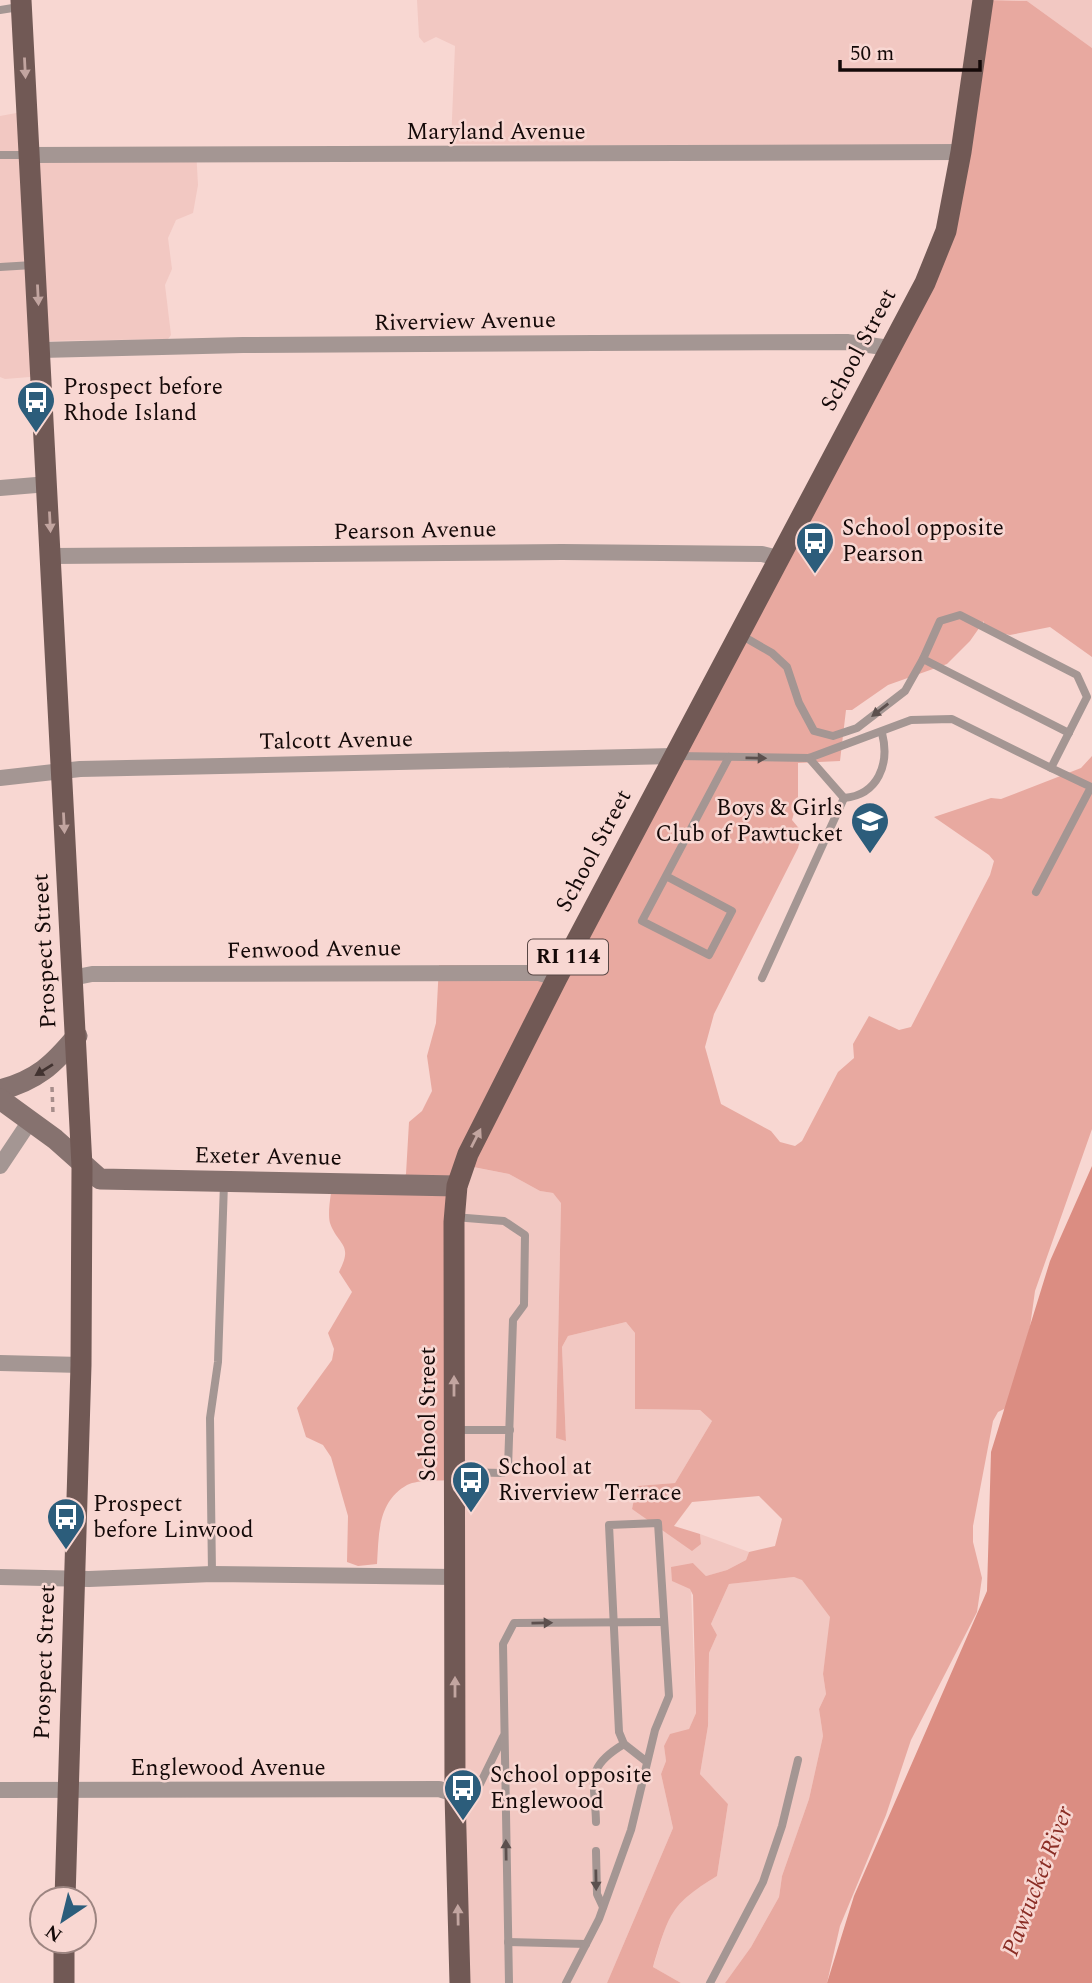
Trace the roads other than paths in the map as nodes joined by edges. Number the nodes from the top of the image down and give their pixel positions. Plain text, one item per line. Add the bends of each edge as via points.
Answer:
1 (982, 0) edge
2 (22, 3) edge
3 (0, 10) edge
4 (961, 152) junction
5 (0, 155) edge
6 (30, 155) junction
7 (36, 265) junction
8 (0, 267) edge
9 (890, 348) junction
10 (41, 350) junction
11 (48, 484) junction
12 (0, 488) edge
13 (52, 556) junction
14 (778, 558) junction
15 (738, 634) junction
16 (923, 659) junction
17 (883, 733) junction
18 (1069, 733) junction
19 (674, 756) junction
20 (729, 757) junction
21 (809, 758) junction
22 (1051, 768) junction
23 (62, 773) junction
24 (0, 778) edge
25 (844, 798) junction
26 (666, 876) junction
27 (1036, 892) dead end
28 (72, 978) junction
29 (557, 978) junction
30 (762, 978) dead end
31 (77, 1036) junction
32 (0, 1090) edge
33 (0, 1099) edge
34 (30, 1121) junction
35 (0, 1166) edge
36 (82, 1166) junction
37 (224, 1183) junction
38 (457, 1186) junction
39 (454, 1217) junction
40 (0, 1363) edge
41 (81, 1365) junction
42 (454, 1430) junction
43 (510, 1430) junction
44 (454, 1472) junction
45 (212, 1574) junction
46 (0, 1577) edge
47 (455, 1577) junction
48 (74, 1579) junction
49 (612, 1622) junction
50 (664, 1622) junction
51 (504, 1735) junction
52 (624, 1744) junction
53 (798, 1760) dead end
54 (647, 1762) junction
55 (0, 1790) edge
56 (67, 1792) junction
57 (455, 1794) junction
58 (596, 1822) dead end
59 (596, 1851) dead end
60 (65, 1885) edge
61 (603, 1907) junction
62 (508, 1942) junction
63 (586, 1944) junction
64 (64, 1955) edge
65 (64, 1983) edge
66 (460, 1983) edge
67 (509, 1983) edge
68 (566, 1983) edge
69 (710, 1983) edge

1 - 4 main road, School Street / RI 114
2 - 3 lane
2 -> 6 main road, Prospect Street
4 - 6 street, Maryland Avenue
4 - 9 main road, School Street / RI 114 via 946,231 925,283
5 - 6 lane
6 - 7 main road, Prospect Street
7 - 8 lane
7 -> 10 main road, Prospect Street
9 - 10 street, Riverview Avenue via 847,342
9 - 14 main road, School Street / RI 114
10 - 11 main road, Prospect Street
11 - 12 street
11 -> 13 main road, Prospect Street
13 - 14 street, Pearson Avenue via 562,552 762,554
13 - 23 main road, Prospect Street
14 - 15 main road, School Street / RI 114
16 -> 15 lane via 905,691 857,727 833,736 814,731 787,667
15 - 19 main road, School Street / RI 114
16 - 18 lane
16 - 18 lane via 940,621 960,615 1077,675 1087,697
17 - 21 lane
17 - 22 lane via 911,720 952,719
17 - 25 lane via 885,767 874,785 858,797
18 - 22 lane
19 - 20 lane
19 - 23 street, Talcott Avenue
19 - 29 main road, School Street / RI 114
20 -> 21 lane
20 - 26 lane
21 - 25 lane
22 - 27 lane via 1090,788
23 - 24 street, Talcott Avenue
23 -> 28 main road, Prospect Street
25 - 30 lane
26 - 26 lane via 642,921 709,955 732,911
28 - 29 street, Fenwood Avenue via 92,974 422,972 539,973
28 - 31 main road, Prospect Street
38 -> 29 main road, School Street / RI 114 via 468,1154
31 -> 32 street via 51,1068
31 - 36 main road, Prospect Street
33 - 34 street
34 - 35 street
34 - 36 street
36 - 37 street, Exeter Avenue via 100,1179
36 - 41 main road, Prospect Street
37 - 38 street, Exeter Avenue
37 - 45 lane via 218,1363 210,1418
38 - 39 main road, School Street / RI 114
42 -> 39 main road, School Street / RI 114
39 - 43 lane via 504,1221 525,1235 524,1305 513,1320
40 - 41 street
41 - 48 main road, Prospect Street
42 - 43 lane
42 - 44 main road, School Street / RI 114
43 - 44 lane via 508,1468 503,1473
44 - 47 main road, School Street / RI 114
45 - 47 street
45 - 48 street
46 - 48 street
57 -> 47 main road, School Street / RI 114
48 - 56 main road, Prospect Street
49 - 50 lane
49 - 50 lane via 609,1525 658,1523
51 -> 49 lane via 503,1644 514,1623
49 - 52 lane via 619,1732
50 - 54 lane via 669,1696
51 - 57 lane via 480,1784
62 -> 51 lane
52 - 54 lane
52 - 58 lane via 600,1760 595,1772
53 - 69 lane via 763,1882
54 - 61 lane via 631,1830
55 - 56 street, Englewood Avenue
56 - 57 street, Englewood Avenue via 439,1789
56 - 60 main road, Prospect Street
66 -> 57 main road, School Street / RI 114
59 -> 61 lane via 597,1894
61 - 63 lane
62 - 63 lane
62 - 67 lane
63 - 68 lane
64 - 65 main road

